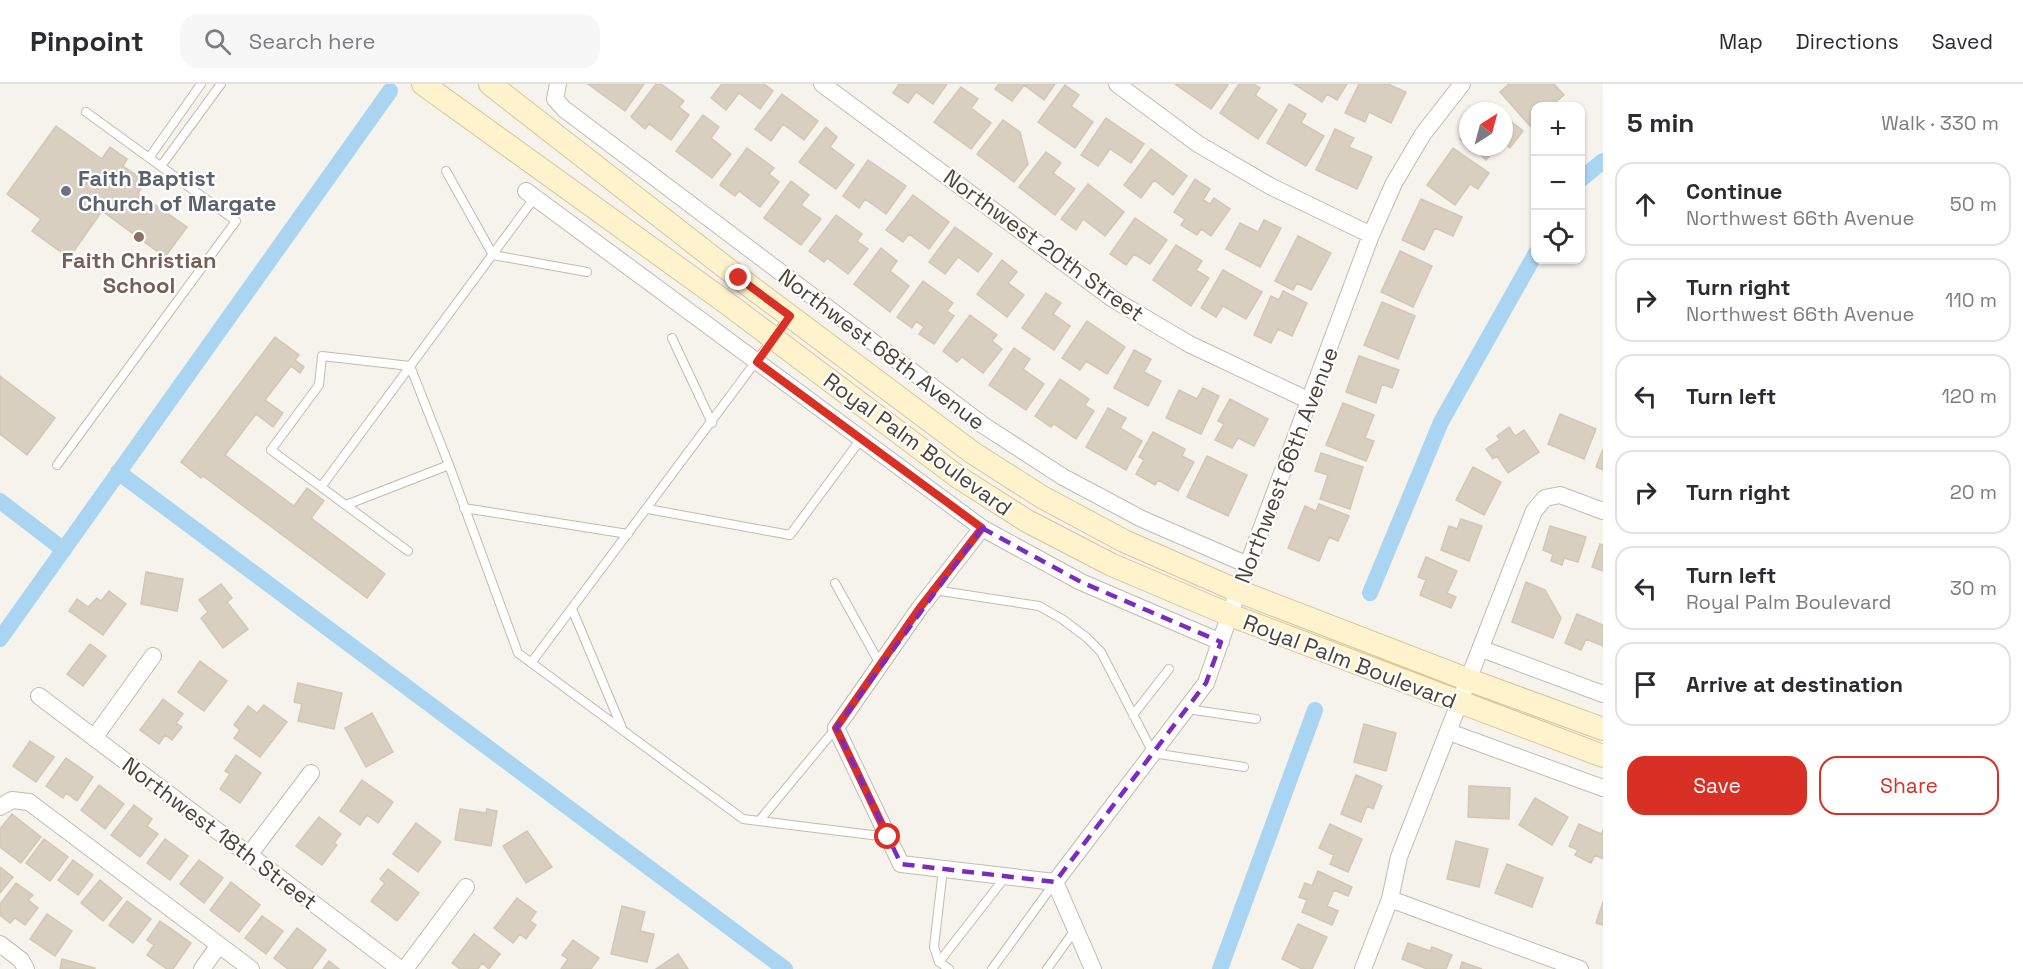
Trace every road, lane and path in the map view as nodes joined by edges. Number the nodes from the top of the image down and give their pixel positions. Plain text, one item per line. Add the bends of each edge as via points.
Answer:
1 (201, 84) edge
2 (221, 84) edge
3 (423, 84) edge
4 (490, 84) edge
5 (558, 84) edge
6 (822, 84) edge
7 (1117, 84) edge
8 (1462, 84) edge
9 (86, 112) dead end
10 (149, 158) junction
11 (161, 166) junction
12 (446, 171) dead end
13 (531, 194) joint
14 (1371, 235) junction
15 (493, 255) junction
16 (587, 272) dead end
17 (790, 316) junction
18 (672, 338) dead end
19 (774, 339) junction
20 (757, 362) junction
21 (410, 366) junction
22 (1310, 402) junction
23 (712, 423) junction
24 (861, 439) junction
25 (57, 465) dead end
26 (449, 465) junction
27 (321, 487) junction
28 (346, 505) junction
29 (464, 507) junction
30 (648, 509) junction
31 (1603, 511) edge
32 (982, 528) junction
33 (628, 534) junction
34 (408, 551) dead end
35 (1248, 565) junction
36 (835, 583) dead end
37 (933, 590) junction
38 (1238, 591) junction
39 (572, 609) junction
40 (1230, 615) junction
41 (1221, 642) junction
42 (1482, 649) junction
43 (153, 656) dead end
44 (531, 663) junction
45 (880, 665) junction
46 (1169, 669) dead end
47 (1469, 680) junction
48 (1603, 694) edge
49 (39, 696) dead end
50 (1460, 703) junction
51 (1186, 708) junction
52 (1133, 715) junction
53 (1256, 719) dead end
54 (836, 728) junction
55 (1603, 729) edge
56 (622, 730) junction
57 (1449, 732) junction
58 (94, 738) junction
59 (1153, 753) junction
60 (1603, 756) edge
61 (1244, 767) dead end
62 (310, 773) dead end
63 (1603, 788) edge
64 (6, 803) edge
65 (759, 821) junction
66 (888, 837) junction
67 (249, 855) junction
68 (943, 868) junction
69 (1006, 876) junction
70 (1055, 882) junction
71 (466, 887) dead end
72 (1390, 899) junction
73 (1076, 930) junction
74 (0, 944) edge
75 (219, 945) junction
76 (939, 962) junction
77 (27, 969) edge
78 (202, 969) edge
79 (251, 969) edge
80 (400, 969) edge
81 (405, 969) edge
82 (949, 969) edge
83 (992, 969) edge
84 (1047, 969) edge
85 (1093, 969) edge
86 (1363, 969) edge
87 (1580, 969) edge

1 - 10 lane
2 - 11 lane
3 - 19 main road, Royal Palm Boulevard
4 - 17 main road, Royal Palm Boulevard
5 - 35 street, Northwest 68th Avenue via 555,99 564,109 983,425 1063,477 1142,519
6 - 22 street, Northwest 20th Street via 1113,299 1189,344
7 - 14 street via 1198,144 1270,186
8 - 14 street, Northwest 66th Avenue via 1423,134 1394,183
9 - 10 lane
10 - 11 lane
11 - 25 lane via 236,221
12 - 15 lane
13 - 15 lane
13 - 20 street
14 - 22 street, Northwest 66th Avenue
15 - 16 lane
15 - 21 lane
17 - 19 lane
17 - 38 main road, Royal Palm Boulevard via 973,453 1042,497 1124,541
18 - 23 lane
19 - 20 lane
19 - 40 main road, Royal Palm Boulevard via 958,477 1027,521 1112,565
20 - 23 lane
20 - 24 street
21 - 26 lane
21 - 27 lane
21 - 27 lane via 322,356 319,385 271,450
22 - 35 street, Northwest 66th Avenue
23 - 30 lane
24 - 30 lane via 790,536
24 - 32 street
26 - 28 lane
26 - 29 lane
27 - 28 lane
28 - 34 lane
29 - 33 lane
29 - 44 lane via 518,653
30 - 33 lane
31 - 42 street via 1560,495 1545,498 1534,511
32 - 37 street
32 - 41 street via 1081,582
33 - 39 lane
35 - 38 street, Northwest 66th Avenue
36 - 45 lane
37 - 45 street
37 - 52 lane via 1039,606 1062,619 1101,652
38 - 40 street, Northwest 66th Avenue
38 - 47 main road, Royal Palm Boulevard
39 - 44 lane
39 - 56 lane
40 - 41 street, Northwest 66th Avenue
40 - 50 main road, Royal Palm Boulevard
41 - 51 street, Northwest 66th Avenue via 1206,683
42 - 47 street
42 - 48 street
43 - 58 street
44 - 56 lane
45 - 54 street
46 - 52 lane
47 - 50 street
47 - 55 main road, Royal Palm Boulevard
49 - 58 street, Northwest 18th Street
50 - 57 street
50 - 60 main road, Royal Palm Boulevard
51 - 53 lane
51 - 59 street, Northwest 66th Avenue
52 - 59 lane
54 - 65 lane
54 - 66 street
56 - 65 lane via 743,819
57 - 63 street
57 - 72 street via 1399,857
58 - 67 street, Northwest 18th Street
59 - 61 lane
59 - 70 street, Northwest 66th Avenue
62 - 67 street
64 - 75 street via 29,802
65 - 66 lane
66 - 68 street via 901,864
67 - 80 street, Northwest 18th Street
68 - 69 street
68 - 76 lane via 934,947
69 - 70 street
69 - 76 lane
70 - 73 street
70 - 83 lane
71 - 81 street
72 - 86 street
72 - 87 street
73 - 84 lane
73 - 85 street
74 - 77 street
75 - 78 street
75 - 79 street
76 - 82 lane

